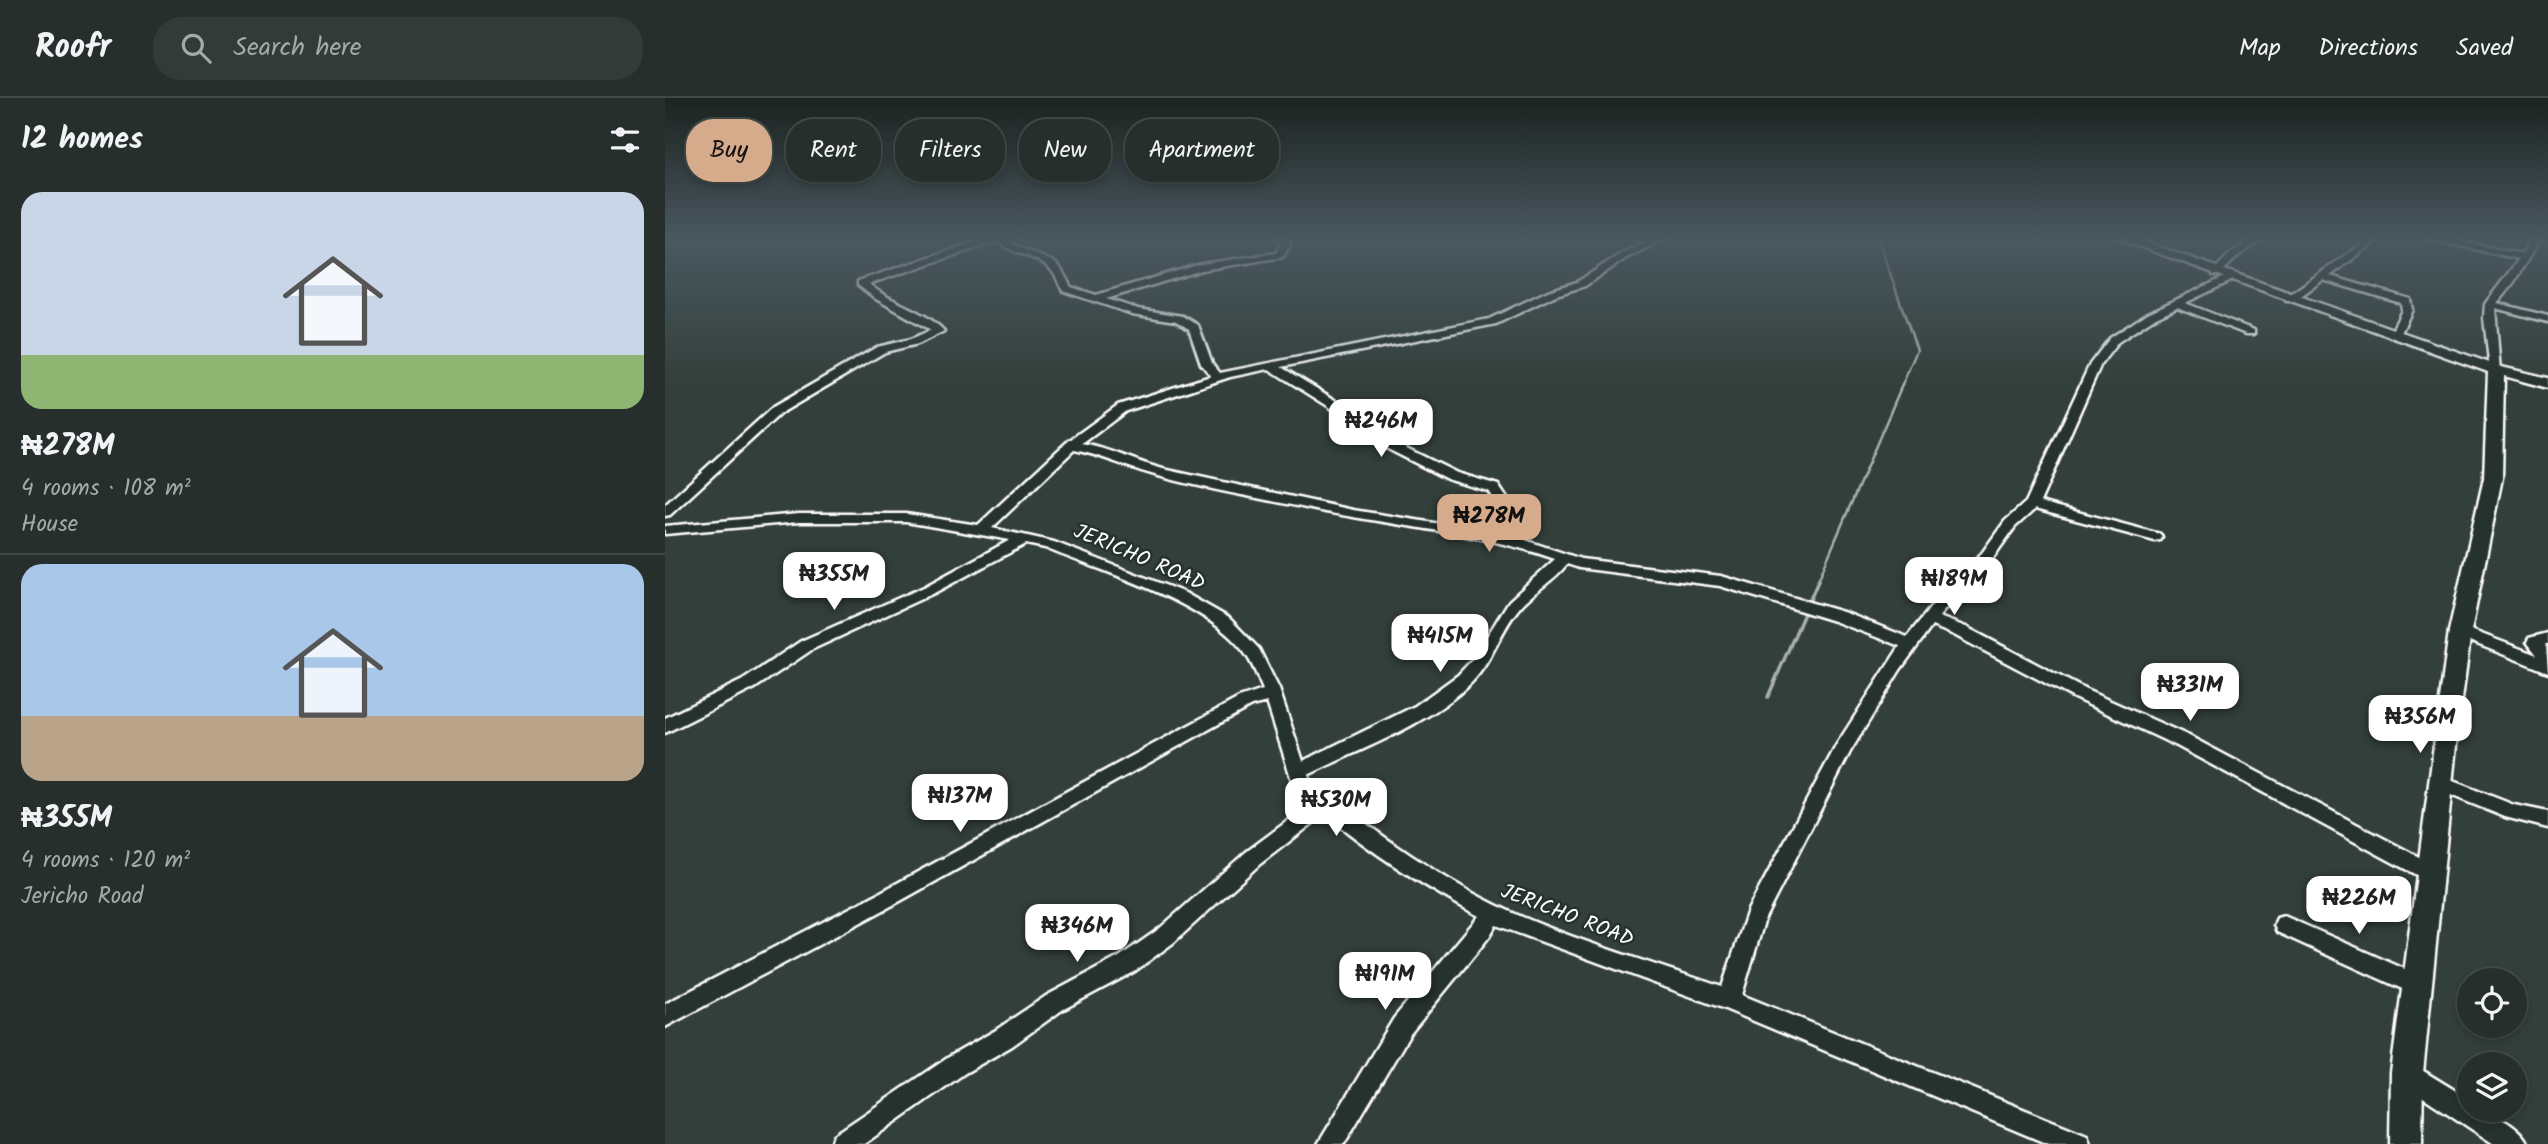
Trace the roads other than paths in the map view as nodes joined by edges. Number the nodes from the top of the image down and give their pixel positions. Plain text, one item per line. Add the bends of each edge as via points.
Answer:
1 (867, 288) edge
2 (1066, 288) edge
3 (1132, 288) edge
4 (1569, 288) edge
5 (2201, 288) edge
6 (2259, 288) edge
7 (2307, 288) edge
8 (2361, 288) edge
9 (2501, 288) edge
10 (1094, 299) junction
11 (2290, 299) junction
12 (2176, 303) junction
13 (2490, 304) junction
14 (2548, 319) edge
15 (2250, 331) dead end
16 (2395, 335) junction
17 (1272, 366) junction
18 (2496, 370) junction
19 (1218, 377) junction
20 (2548, 383) edge
21 (1071, 446) junction
22 (2032, 504) junction
23 (665, 512) edge
24 (982, 529) junction
25 (665, 530) edge
26 (2155, 537) dead end
27 (1502, 538) junction
28 (1024, 539) junction
29 (1565, 557) junction
30 (1929, 619) junction
31 (2461, 631) junction
32 (2548, 638) edge
33 (1910, 644) junction
34 (2548, 658) edge
35 (2548, 666) edge
36 (1272, 694) junction
37 (665, 726) edge
38 (1297, 772) junction
39 (2440, 783) junction
40 (1325, 803) junction
41 (2548, 820) edge
42 (2430, 872) junction
43 (1492, 912) junction
44 (2284, 925) dead end
45 (2417, 985) junction
46 (1729, 1000) junction
47 (665, 1016) edge
48 (2407, 1073) junction
49 (843, 1144) edge
50 (1330, 1144) edge
51 (2078, 1144) edge
52 (2406, 1144) edge
53 (2515, 1144) edge

1 - 23 street via 904,307 912,317 927,319 939,331 875,353 777,410
2 - 10 street
3 - 10 street
4 - 17 street via 1492,322
5 - 12 street
6 - 11 main road
7 - 11 street
8 - 16 street via 2409,304
9 - 13 street
10 - 19 street via 1136,313 1179,318 1193,327 1207,364
11 - 16 main road
12 - 15 street
12 - 22 street via 2114,340 2096,364
13 - 14 street
13 - 18 street
16 - 18 main road
17 - 19 street
17 - 27 street via 1384,442 1452,476 1493,488 1511,516
18 - 20 main road
18 - 31 main road via 2493,478
19 - 21 street via 1122,408
21 - 24 street
21 - 27 street via 1161,473 1353,514
22 - 26 street
22 - 30 street
24 - 25 street, JERICHO ROAD via 906,518 851,517
24 - 28 street, JERICHO ROAD
27 - 29 street
28 - 36 street, JERICHO ROAD via 1181,597 1223,622 1251,649
28 - 37 street via 929,590 807,645 749,684
29 - 33 street via 1580,563 1721,581
29 - 38 street via 1508,613 1479,664 1446,694
30 - 33 street
30 - 42 street via 2183,741
31 - 35 street
31 - 39 main road
32 - 34 street via 2535,642
33 - 46 street via 1843,749 1755,917
36 - 38 street, JERICHO ROAD
36 - 47 street via 1245,702 1149,752
38 - 40 street, JERICHO ROAD via 1301,784
39 - 41 street
39 - 42 main road
40 - 43 street, JERICHO ROAD via 1353,826
40 - 49 street via 1127,964 1054,1003
42 - 45 main road
43 - 46 street, JERICHO ROAD
43 - 50 street via 1402,1026
44 - 45 street
45 - 48 main road
46 - 51 street, JERICHO ROAD
48 - 52 main road
48 - 53 street

